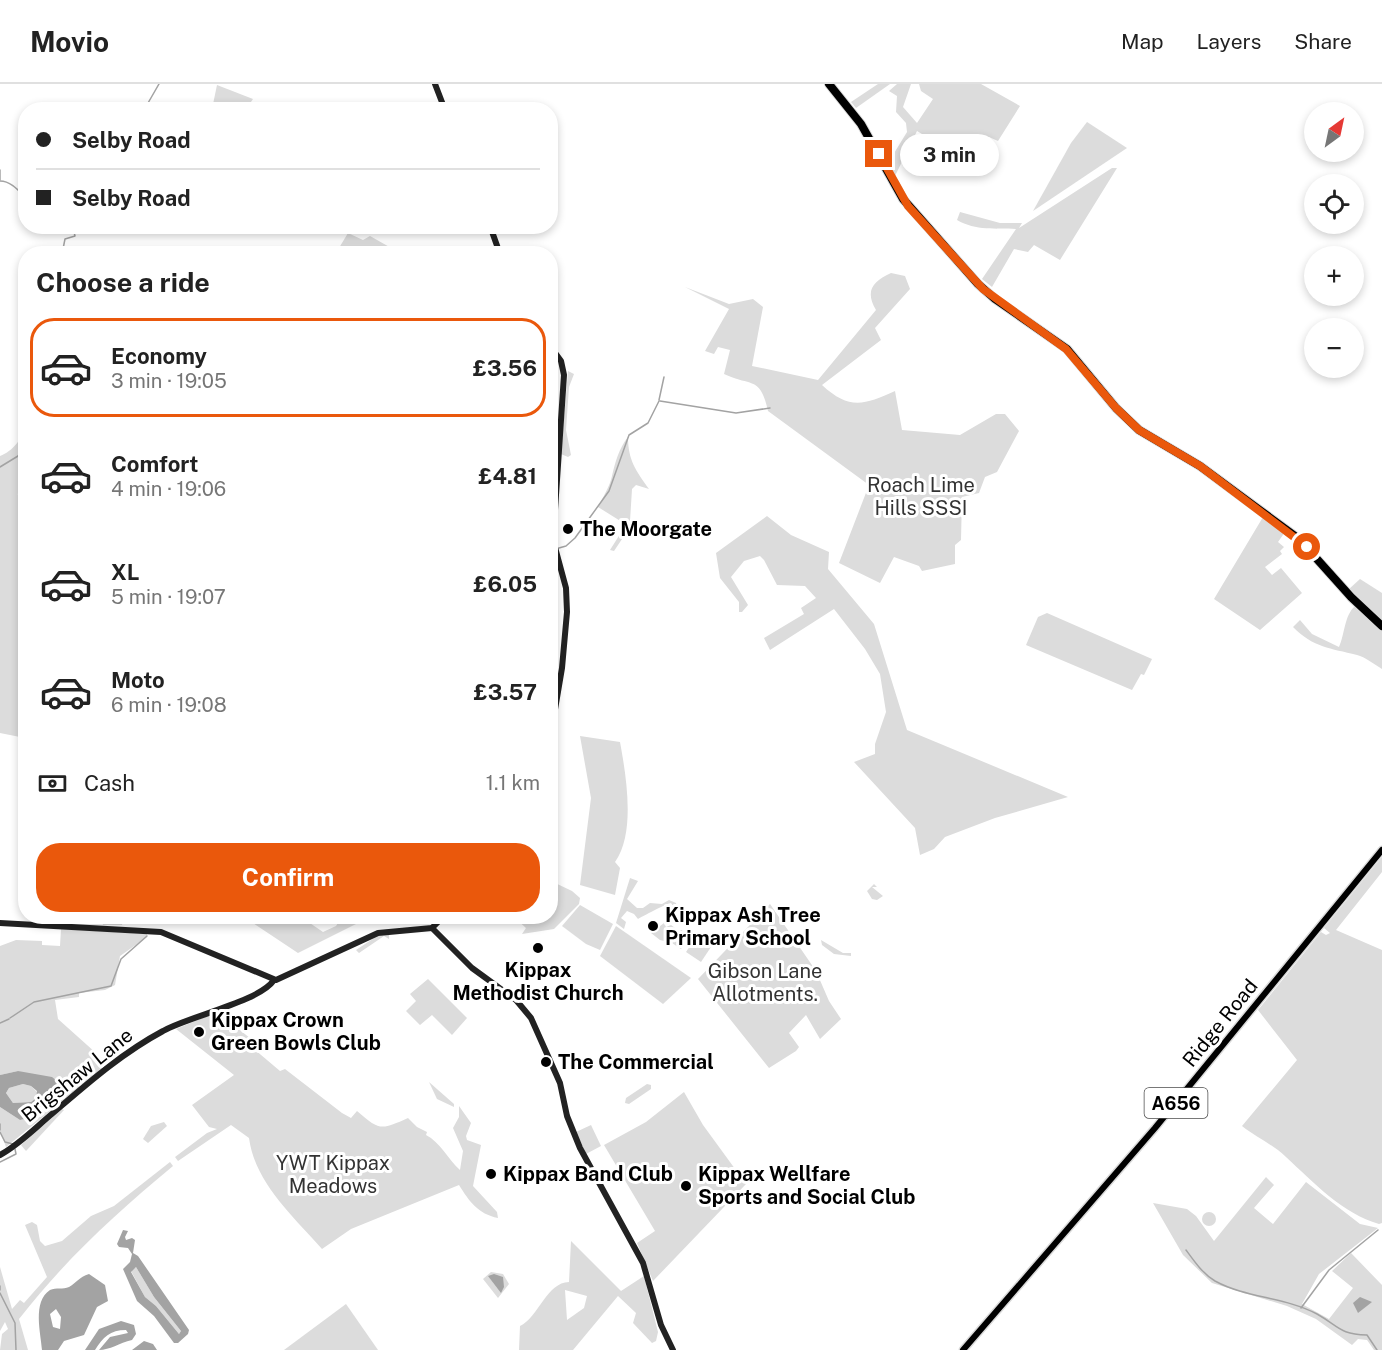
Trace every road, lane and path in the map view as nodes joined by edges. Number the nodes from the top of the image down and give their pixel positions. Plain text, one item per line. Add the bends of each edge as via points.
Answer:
1 (435, 84) edge
2 (829, 84) edge
3 (442, 102) edge
4 (558, 357) edge
5 (558, 474) edge
6 (558, 559) edge
7 (1382, 626) edge
8 (558, 692) edge
9 (1382, 850) edge
10 (0, 923) edge
11 (437, 924) edge
12 (434, 928) junction
13 (275, 980) junction
14 (0, 1155) edge
15 (672, 1350) edge
16 (963, 1350) edge

1 - 3 main road
2 - 7 highway via 861,124 903,199 978,284 1066,349 1139,430 1200,466 1299,539
4 - 5 main road via 564,375
6 - 8 main road via 568,607
9 - 16 main road, Ridge Road / A656 via 1155,1128
10 - 13 main road via 161,932
11 - 12 main road
12 - 13 main road, Brigshaw Lane via 389,930
12 - 15 main road via 472,969 516,999 527,1013 560,1083 572,1130 643,1263 660,1325
13 - 14 main road, Brigshaw Lane via 247,998 169,1028 128,1052

